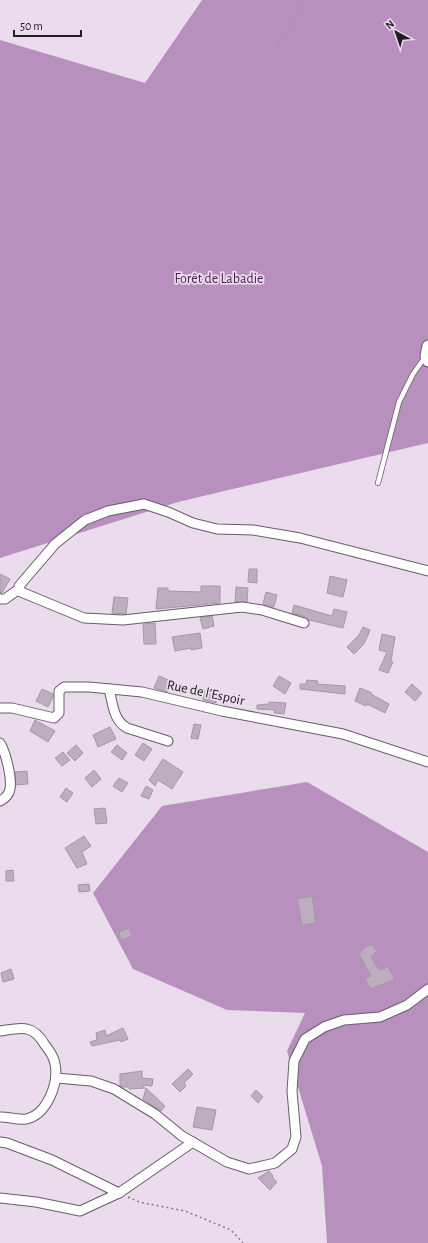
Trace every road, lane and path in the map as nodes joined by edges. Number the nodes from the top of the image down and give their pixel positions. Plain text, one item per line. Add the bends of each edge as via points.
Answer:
1 (427, 355) edge
2 (378, 484) dead end
3 (428, 571) edge
4 (19, 589) junction
5 (0, 599) edge
6 (304, 623) dead end
7 (109, 689) junction
8 (0, 708) edge
9 (168, 741) dead end
10 (0, 743) edge
11 (428, 762) edge
12 (0, 801) edge
13 (428, 989) edge
14 (0, 1031) edge
15 (56, 1078) junction
16 (1, 1117) edge
17 (0, 1142) edge
18 (193, 1142) junction
19 (119, 1193) junction
20 (0, 1198) edge
21 (243, 1243) edge

1 - 2 lane via 413,374 399,402
3 - 4 street via 300,538 253,530 217,529 193,523 144,504 108,511 85,520 55,544 20,584
4 - 5 street via 5,599
4 - 6 street via 84,618 123,620 242,607 262,610
7 - 8 street, Rue de l'Espoir via 62,688 58,693 59,712 54,718 12,708
7 - 9 street via 116,716 123,726
7 - 11 street, Rue de l'Espoir via 142,692 343,734
10 - 12 street via 7,759 10,789
13 - 18 street via 407,1005 380,1017 344,1020 305,1039 294,1061 292,1091 296,1137 292,1149 275,1163 249,1169 227,1162
14 - 15 street via 26,1028 33,1031 50,1052 55,1063
15 - 16 street via 43,1110 25,1119
15 - 18 street via 91,1081 114,1089 155,1114
17 - 19 street via 52,1160
18 - 19 street
19 - 20 street via 80,1211
19 - 21 path via 138,1202 184,1211 231,1230

